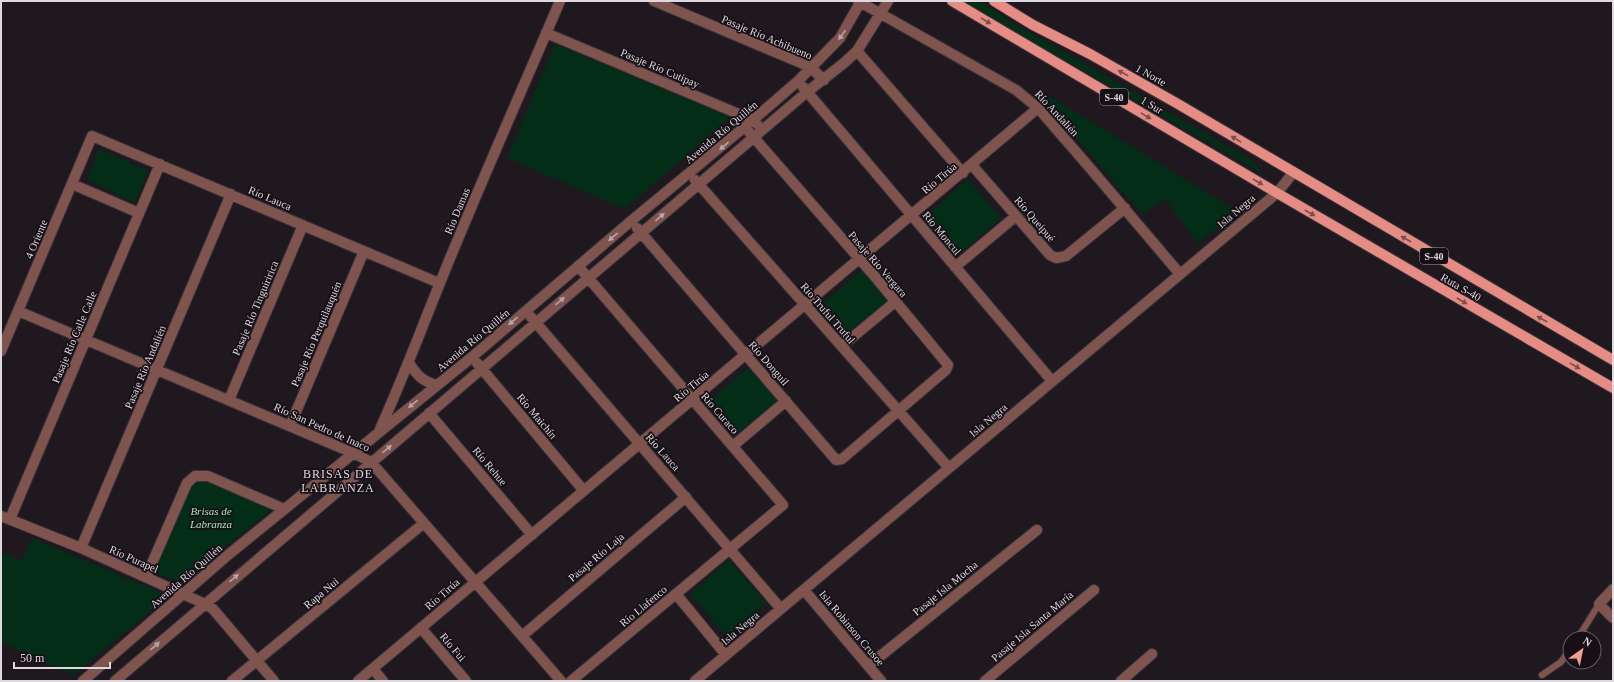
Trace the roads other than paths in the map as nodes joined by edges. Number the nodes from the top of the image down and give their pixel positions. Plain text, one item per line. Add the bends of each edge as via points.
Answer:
1 (560, 1) edge
2 (654, 1) edge
3 (860, 1) edge
4 (888, 1) edge
5 (952, 1) edge
6 (994, 1) edge
7 (881, 13) junction
8 (546, 33) junction
9 (857, 51) junction
10 (811, 68) junction
11 (824, 80) junction
12 (798, 81) junction
13 (807, 92) junction
14 (1038, 108) junction
15 (753, 120) junction
16 (745, 128) junction
17 (762, 130) junction
18 (92, 136) joint
19 (753, 138) junction
20 (160, 164) junction
21 (972, 165) junction
22 (962, 173) junction
23 (1293, 173) junction
24 (690, 174) junction
25 (72, 184) junction
26 (698, 184) junction
27 (230, 194) junction
28 (1276, 194) junction
29 (1125, 208) junction
30 (139, 213) junction
31 (912, 216) junction
32 (1016, 216) junction
33 (631, 221) junction
34 (303, 225) junction
35 (641, 233) junction
36 (364, 251) junction
37 (859, 260) junction
38 (578, 266) junction
39 (955, 267) junction
40 (1180, 274) junction
41 (588, 277) junction
42 (440, 283) junction
43 (895, 302) junction
44 (806, 305) junction
45 (18, 311) junction
46 (526, 311) junction
47 (536, 322) junction
48 (86, 339) junction
49 (842, 346) junction
50 (1, 351) edge
51 (746, 355) junction
52 (472, 357) junction
53 (1613, 360) edge
54 (409, 363) junction
55 (481, 368) junction
56 (156, 369) junction
57 (1052, 381) junction
58 (436, 386) junction
59 (1613, 388) edge
60 (693, 399) junction
61 (229, 400) junction
62 (786, 401) junction
63 (899, 411) junction
64 (429, 413) junction
65 (290, 426) junction
66 (379, 431) junction
67 (640, 444) junction
68 (733, 446) junction
69 (353, 453) junction
70 (371, 462) junction
71 (949, 468) junction
72 (584, 491) junction
73 (686, 497) junction
74 (284, 509) junction
75 (6, 517) edge
76 (424, 522) junction
77 (1037, 530) dead end
78 (532, 535) junction
79 (81, 548) junction
80 (730, 549) junction
81 (146, 577) junction
82 (475, 582) junction
83 (1613, 589) edge
84 (804, 590) junction
85 (1094, 590) dead end
86 (184, 594) junction
87 (676, 594) junction
88 (205, 604) junction
89 (1599, 604) junction
90 (781, 609) junction
91 (1613, 618) edge
92 (421, 628) junction
93 (1583, 630) edge
94 (522, 636) junction
95 (1152, 654) dead end
96 (726, 655) junction
97 (257, 661) junction
98 (1562, 661) edge
99 (868, 666) junction
100 (373, 668) junction
101 (1542, 675) dead end
102 (83, 681) edge
103 (114, 681) edge
104 (232, 681) edge
105 (274, 681) edge
106 (358, 681) edge
107 (383, 681) edge
108 (466, 681) edge
109 (561, 681) edge
110 (572, 681) edge
111 (695, 681) edge
112 (881, 681) edge
113 (985, 681) edge
114 (1121, 681) edge

1 - 8 street, Río Damas
2 - 10 street, Pasaje Río Achibueno
3 - 7 street, Río Andalién
3 -> 10 street, Avenida Río Quillén via 840,38
4 - 7 street
5 -> 28 main road, 1 Sur / S-40
23 -> 6 main road, 1 Norte / S-40 via 1178,104
7 - 9 street
7 - 14 street, Río Andalién via 1016,90
8 - 15 street, Pasaje Río Cutipay
8 - 42 street, Río Damas
9 - 11 street
9 - 22 street
10 - 11 street, Pasaje Río Achibueno
10 - 12 street, Avenida Río Quillén
11 - 13 street
12 - 13 street, Río Moncul
12 - 15 street, Avenida Río Quillén
13 - 17 street
13 - 31 street, Río Moncul
14 - 21 street, Río Tirúa
14 - 29 street, Río Andalién
15 - 16 street, Avenida Río Quillén
15 - 17 street, Pasaje Río Cutipay
16 - 19 street, Pasaje Río Vergara
16 -> 24 street, Avenida Río Quillén
17 - 19 street
18 - 20 street, Río Lauca
18 - 25 street, 4 Oriente
19 - 26 street
19 - 37 street, Pasaje Río Vergara
20 - 27 street, Río Lauca
20 - 30 street, Pasaje Río Calle Calle
21 - 22 street, Río Tirúa
21 - 32 street, Río Queipué
22 - 31 street, Río Tirúa
23 - 28 street, Isla Negra
53 -> 23 main road, Ruta S-40 / S-40
24 - 26 street, Río Truful Truful
24 - 33 street, Avenida Río Quillén
25 - 30 street
25 - 45 street, 4 Oriente
35 -> 26 street
26 - 44 street, Río Truful Truful
27 - 34 street, Río Lauca
27 - 56 street, Pasaje Río Andalién
28 - 40 street, Isla Negra
28 -> 59 main road, Ruta S-40 / S-40
29 - 32 street, Río Queipué via 1066,256 1056,258 1050,255
29 - 40 street, Río Andalién
30 - 48 street, Pasaje Río Calle Calle
31 - 37 street, Río Tirúa
31 - 39 street, Río Moncul
32 - 39 street
33 - 35 street, Río Donguil
33 -> 38 street, Avenida Río Quillén
34 - 36 street, Río Lauca
34 - 61 street, Pasaje Río Tinguiririca
35 - 41 street
35 - 51 street, Río Donguil
36 - 42 street, Río Lauca
36 - 65 street, Pasaje Río Perquilauquén
37 - 43 street, Pasaje Río Vergara
37 - 44 street, Río Tirúa
38 - 41 street, Río Curaco
38 - 46 street, Avenida Río Quillén
39 - 57 street, Río Moncul
40 - 57 street, Isla Negra
47 -> 41 street
41 - 60 street, Río Curaco
42 - 54 street, Río Damas
43 - 49 street
43 - 63 street, Pasaje Río Vergara via 948,365 946,370
44 - 49 street, Río Truful Truful
44 - 51 street, Río Tirúa
45 - 48 street, Río San Pedro de Inaco
45 - 50 street, 4 Oriente
46 - 47 street, Río Lauca
46 -> 52 street, Avenida Río Quillén
47 - 55 street
47 - 67 street, Río Lauca
48 - 56 street, Río San Pedro de Inaco
48 - 75 street, Pasaje Río Calle Calle
49 - 63 street, Río Truful Truful
51 - 60 street, Río Tirúa
51 - 62 street, Río Donguil
52 - 55 street, Río Maichín
52 - 58 street, Avenida Río Quillén
54 - 58 street via 417,376 426,383
54 - 66 street, Río Damas
55 - 64 street
55 - 72 street, Río Maichín
56 - 61 street, Río San Pedro de Inaco
56 - 79 street, Pasaje Río Andalién
57 - 71 street, Isla Negra
58 -> 66 street, Avenida Río Quillén
60 - 67 street, Río Tirúa
60 - 68 street, Río Curaco
61 - 65 street, Río San Pedro de Inaco
62 - 63 street, Río Donguil via 836,460 842,459
62 - 68 street
63 - 71 street, Río Truful Truful
70 -> 64 street
64 - 78 street, Río Rehue
65 - 69 street, Río San Pedro de Inaco
66 - 69 street, Avenida Río Quillén
67 - 72 street, Río Tirúa
67 - 73 street, Río Lauca
68 - 80 street, Río Curaco via 783,505
69 - 70 street, Río San Pedro de Inaco
69 - 74 street, Avenida Río Quillén
70 - 76 street, Río San Pedro de Inaco
88 -> 70 street
71 - 84 street, Isla Negra
72 - 78 street, Río Tirúa
73 - 80 street, Río Lauca
73 - 94 street, Pasaje Río Laja
74 - 81 street via 208,476 196,476 187,483
74 - 86 street, Avenida Río Quillén
75 - 79 street, Río Purapel
76 - 82 street, Río San Pedro de Inaco
76 - 97 street, Rapa Nui
77 - 99 street, Pasaje Isla Mocha
78 - 82 street, Río Tirúa
79 - 81 street, Río Purapel
80 - 87 street, Río Llafenco
80 - 90 street, Río Lauca
81 - 86 street, Río Purapel
82 - 92 street, Río Tirúa
82 - 94 street, Río San Pedro de Inaco
83 - 89 street
84 - 90 street, Isla Negra
84 - 99 street, Isla Robinson Crusoe
85 - 113 street, Pasaje Isla Santa María
86 - 88 street, Río Purapel
86 - 102 street, Avenida Río Quillén
87 - 96 street
87 - 110 street, Río Llafenco
88 - 97 street, Río Purapel via 213,609
103 -> 88 street
89 - 91 street
89 - 93 lane
90 - 96 street, Isla Negra
92 - 100 street, Río Tirúa
92 - 108 street, Río Fui
94 - 109 street, Río San Pedro de Inaco
95 - 114 street
96 - 111 street, Isla Negra
97 - 104 street, Rapa Nui
97 - 105 street, Río Purapel
98 - 101 lane
99 - 112 street, Isla Robinson Crusoe
100 - 106 street, Río Tirúa
100 - 107 street

